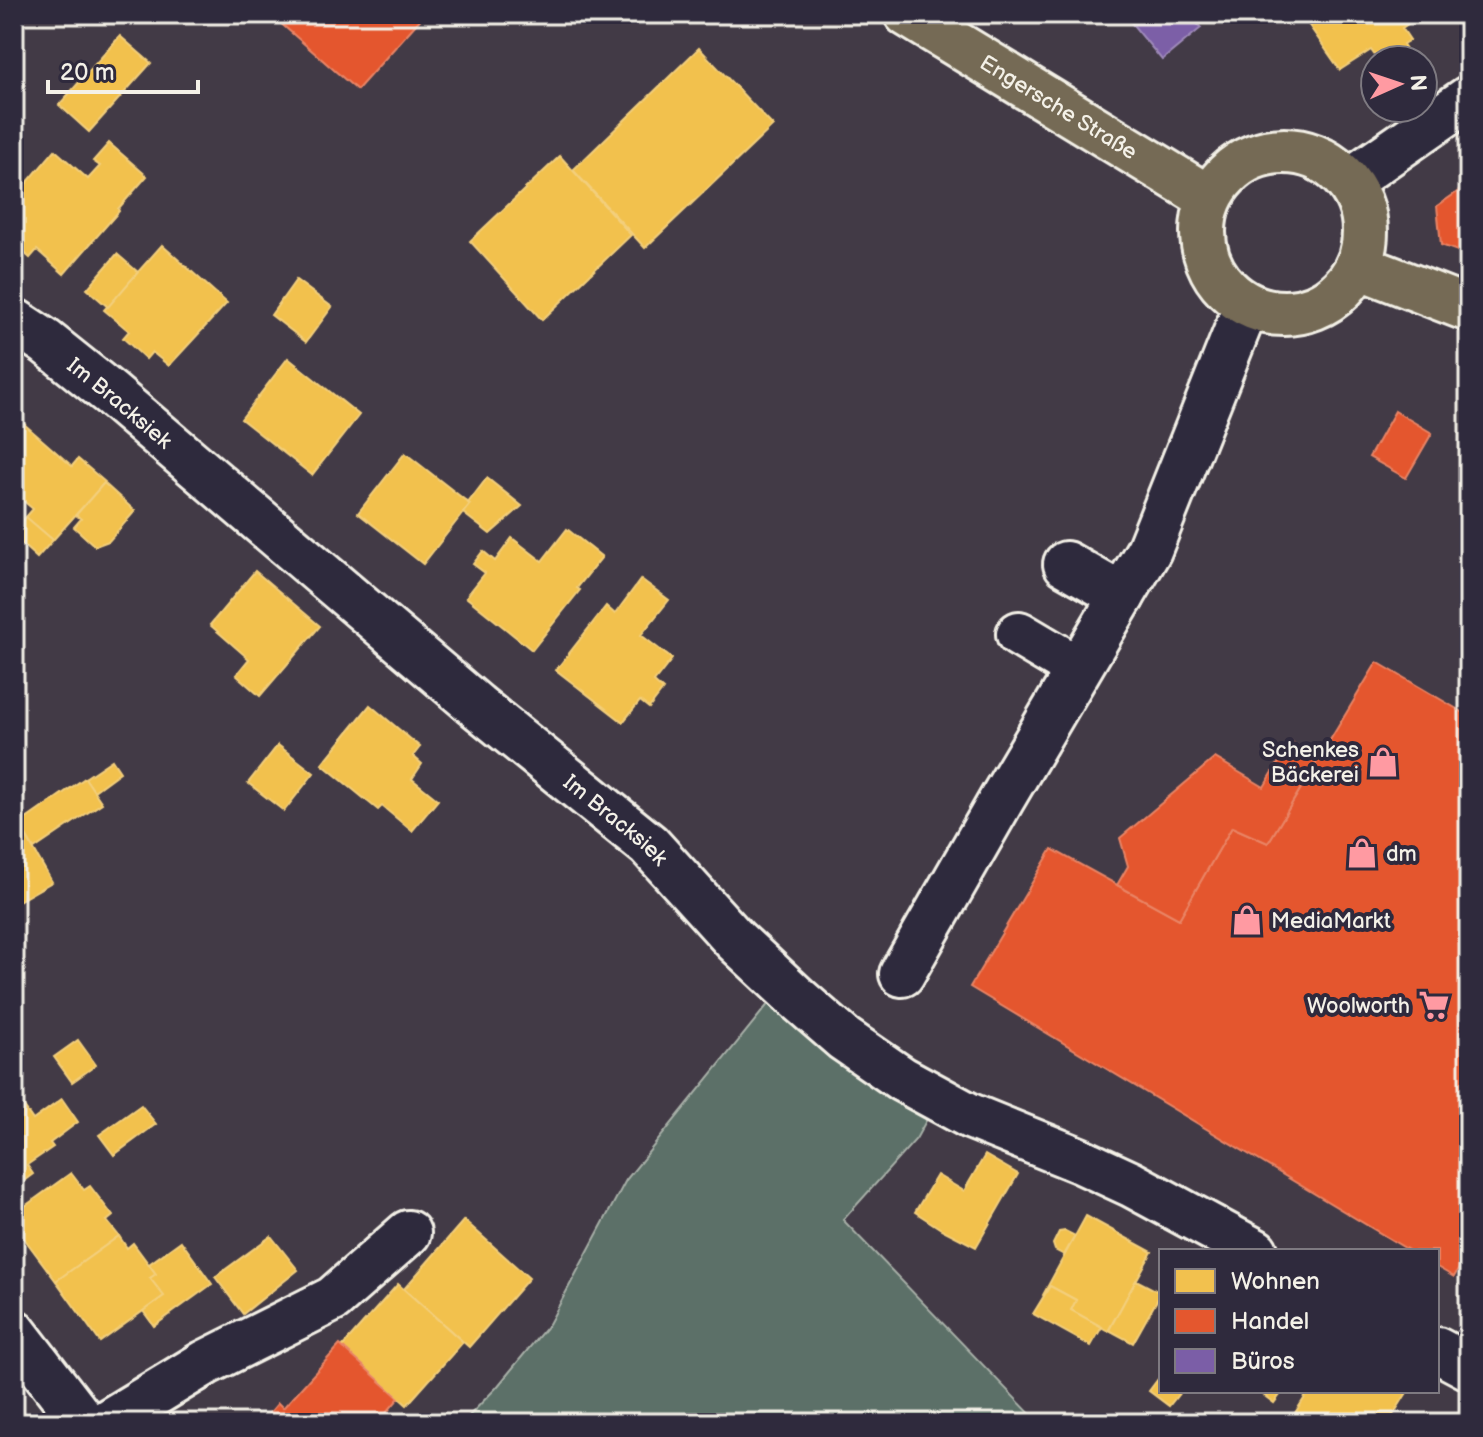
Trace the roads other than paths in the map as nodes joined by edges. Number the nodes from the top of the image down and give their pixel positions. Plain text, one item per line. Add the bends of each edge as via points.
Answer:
1 (907, 14) edge
2 (1469, 98) edge
3 (1348, 182) junction
4 (1209, 198) junction
5 (1358, 266) junction
6 (1247, 305) junction
7 (1469, 309) edge
8 (14, 321) edge
9 (1066, 564) dead end
10 (1122, 596) junction
11 (1019, 634) dead end
12 (1078, 669) junction
13 (902, 974) dead end
14 (408, 1233) dead end
15 (1251, 1249) edge
16 (14, 1332) edge
17 (1439, 1351) edge
18 (1469, 1367) edge
19 (84, 1423) edge
20 (106, 1423) edge

1 - 4 main road, Engersche Straße
2 - 3 street
3 - 4 main road via 1328,163 1303,152 1275,151 1248,158 1226,174
3 - 5 main road via 1365,223
4 - 6 main road via 1203,222 1212,270
5 - 6 main road via 1323,304 1298,313 1272,313
5 - 7 main road
6 - 10 street via 1149,550
8 - 15 street, Im Bracksiek via 111,394 649,845 735,940 844,1039 970,1116 1131,1184
9 - 10 street
10 - 12 street
11 - 12 street
12 - 13 street
14 - 20 street via 333,1299 205,1363
16 - 19 street
17 - 18 street

